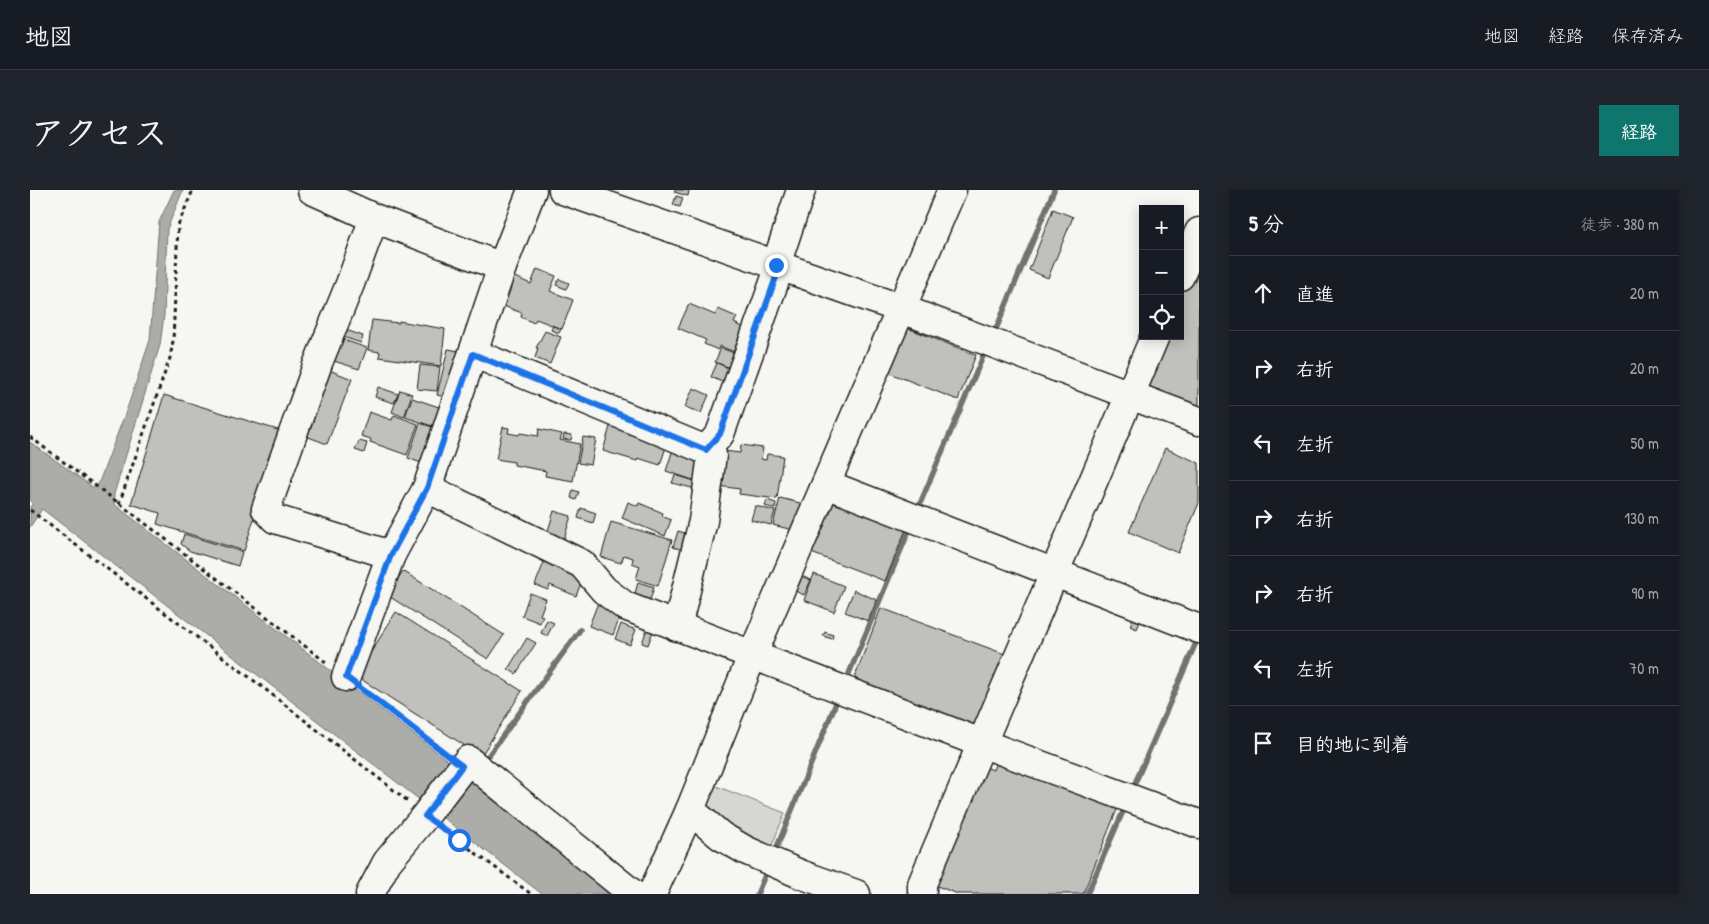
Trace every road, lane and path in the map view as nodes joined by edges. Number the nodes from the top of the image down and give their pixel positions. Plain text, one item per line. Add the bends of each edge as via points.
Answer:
1 (193, 190) edge
2 (312, 190) edge
3 (532, 190) edge
4 (563, 190) edge
5 (800, 190) edge
6 (952, 190) edge
7 (374, 218) junction
8 (1199, 232) edge
9 (778, 265) junction
10 (502, 267) junction
11 (1184, 267) edge
12 (902, 309) junction
13 (1153, 340) edge
14 (473, 354) junction
15 (1130, 395) junction
16 (1199, 421) edge
17 (30, 437) edge
18 (706, 450) junction
19 (826, 484) junction
20 (427, 488) junction
21 (118, 502) junction
22 (30, 510) edge
23 (391, 555) junction
24 (1054, 573) junction
25 (677, 627) junction
26 (1199, 628) edge
27 (752, 656) junction
28 (346, 677) junction
29 (981, 743) junction
30 (462, 766) junction
31 (690, 810) junction
32 (425, 816) junction
33 (1199, 824) edge
34 (925, 893) edge
35 (370, 894) edge
36 (531, 894) edge
37 (633, 894) edge
38 (652, 894) edge
39 (856, 894) edge

1 - 21 path via 178,225 170,358
2 - 7 street
3 - 10 street
4 - 9 street
5 - 9 street
6 - 12 street
7 - 10 street
7 - 23 street via 266,509 275,519
8 - 11 street
9 - 12 street
9 - 18 street via 720,434
10 - 14 street
12 - 15 street
12 - 19 street
13 - 15 street
14 - 18 street
14 - 20 street
15 - 16 street
15 - 24 street
17 - 21 path
18 - 25 street via 712,455 703,521
19 - 24 street
19 - 27 street
20 - 23 street
20 - 25 street via 582,564 604,590 626,606
21 - 28 path
22 - 32 path
23 - 28 street
24 - 26 street
24 - 29 street
25 - 27 street
27 - 29 street
27 - 31 street
28 - 30 path
29 - 33 street
29 - 34 street via 922,884
30 - 32 street
30 - 37 street via 468,760
31 - 38 street
31 - 39 street via 720,836 746,850
32 - 35 street via 387,862
32 - 36 path

